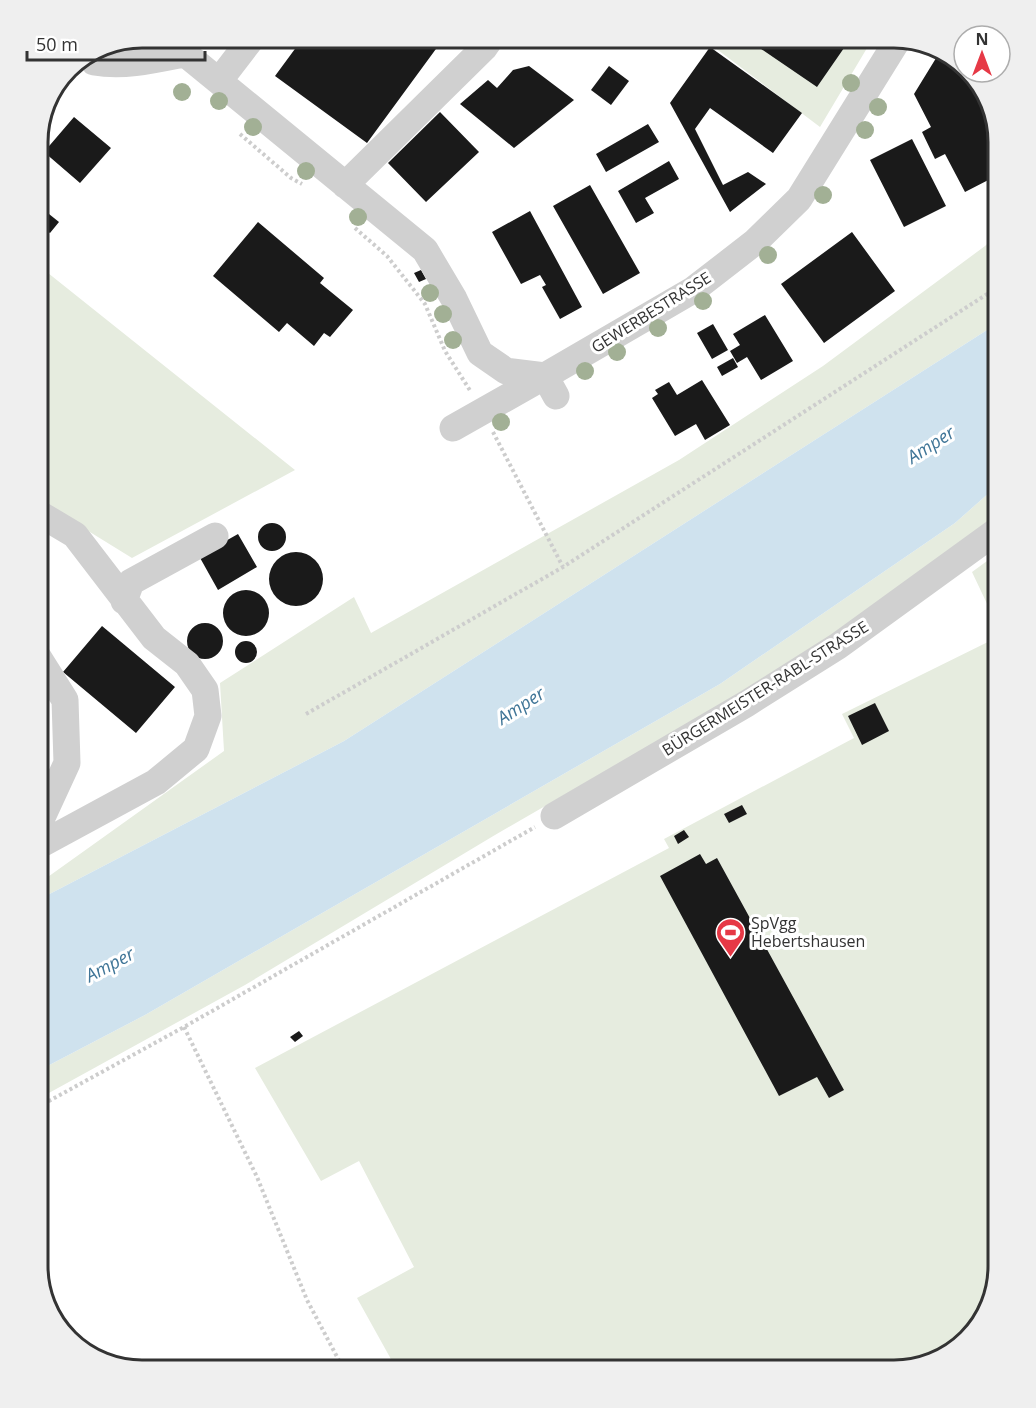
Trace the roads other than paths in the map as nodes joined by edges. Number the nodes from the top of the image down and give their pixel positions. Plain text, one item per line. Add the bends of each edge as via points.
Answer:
1 (172, 48) edge
2 (178, 48) edge
3 (244, 48) edge
4 (484, 48) edge
5 (893, 48) edge
6 (94, 62) edge
7 (219, 81) junction
8 (345, 184) junction
9 (550, 386) junction
10 (453, 428) dead end
11 (48, 519) edge
12 (215, 536) dead end
13 (988, 538) edge
14 (124, 601) junction
15 (48, 673) edge
16 (48, 804) edge
17 (554, 816) road end
18 (48, 841) edge

1 - 6 street via 148,62 114,65
2 - 7 street
3 - 7 street
4 - 8 street
5 - 9 street, GEWERBESTRASSE via 799,199 755,242 693,290
7 - 8 street
8 - 9 street via 425,250 480,353 506,371
9 - 10 street, GEWERBESTRASSE via 483,411
11 - 14 street via 75,535
12 - 14 street via 131,582
13 - 17 street, BÜRGERMEISTER-RABL-STRASSE via 837,646
14 - 18 street via 154,638 187,664 205,690 208,716 196,749 156,782
15 - 16 street via 65,700 67,763

